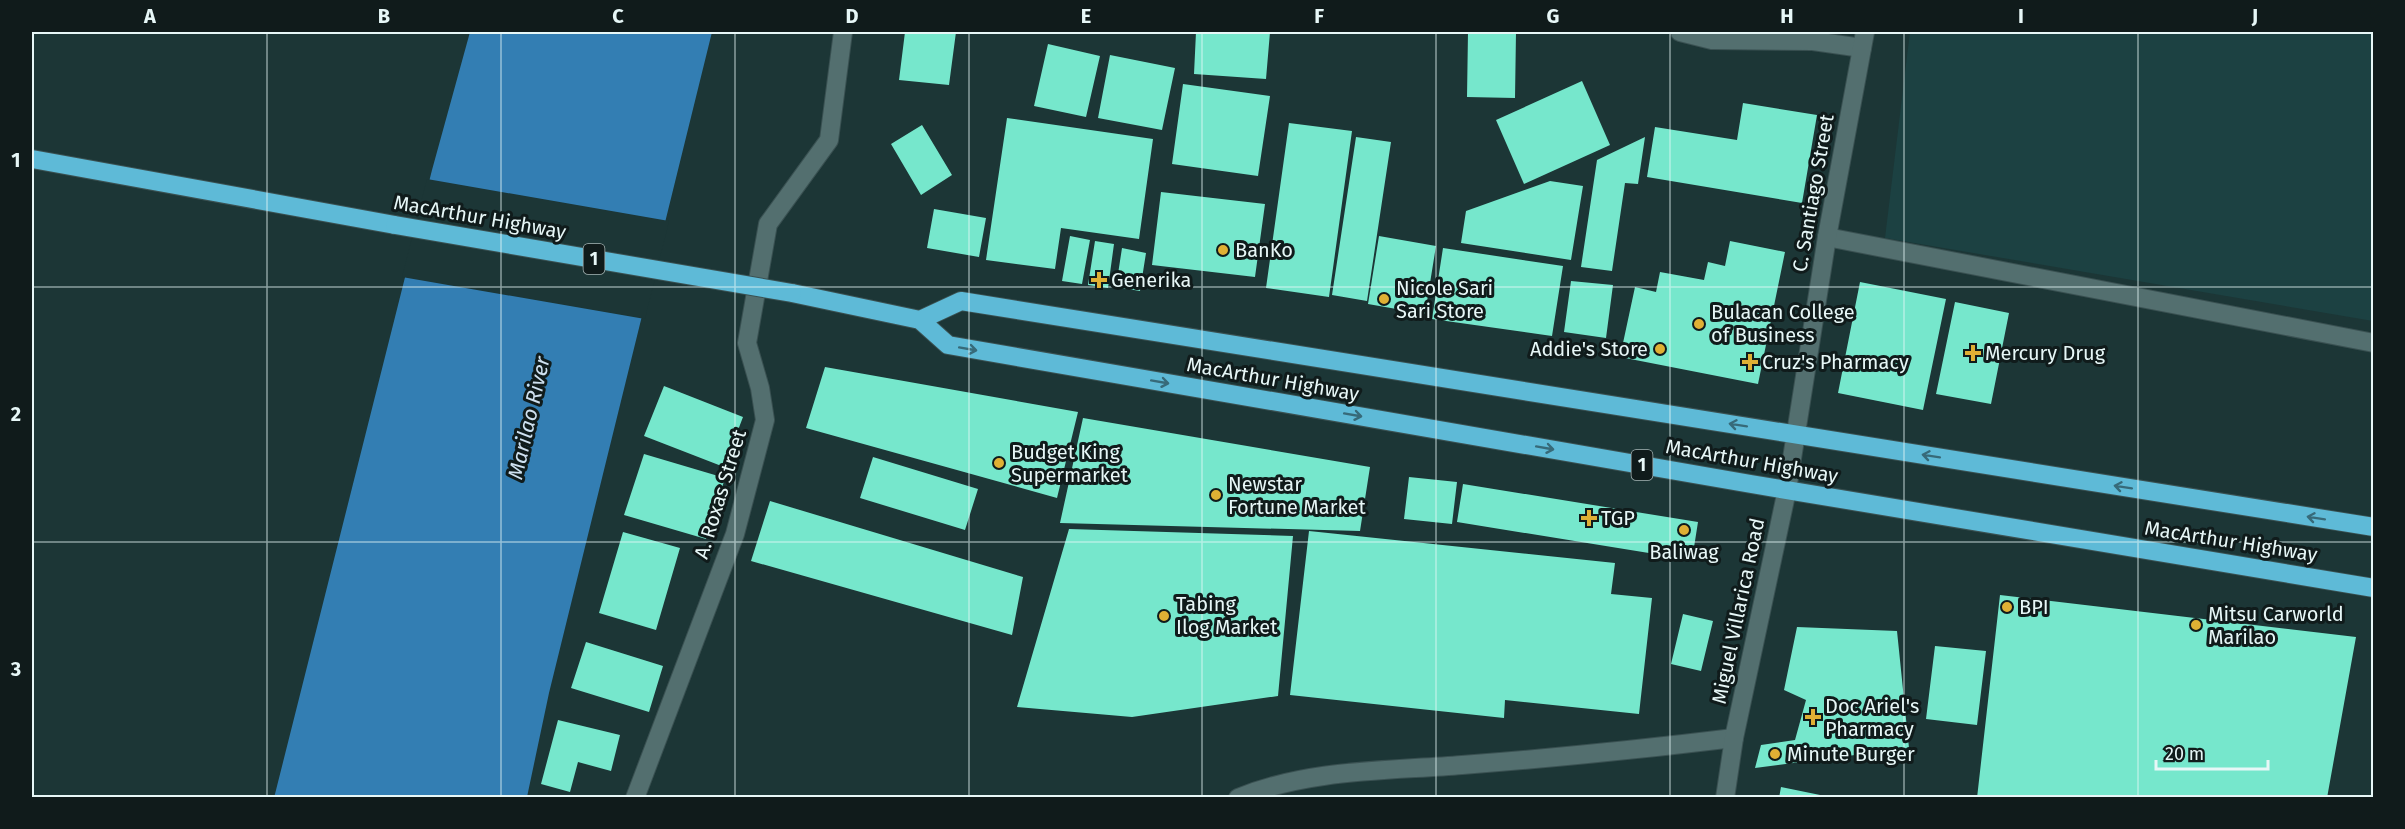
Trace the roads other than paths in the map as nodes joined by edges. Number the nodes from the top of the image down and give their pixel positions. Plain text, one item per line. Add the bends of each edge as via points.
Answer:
1 (843, 32) edge
2 (1680, 32) edge
3 (1863, 40) edge
4 (32, 159) edge
5 (1827, 237) junction
6 (920, 320) junction
7 (2373, 343) edge
8 (1796, 434) junction
9 (1787, 490) junction
10 (2373, 527) edge
11 (2373, 588) edge
12 (1734, 738) junction
13 (635, 798) edge
14 (1238, 798) edge
15 (1725, 798) edge

1 - 13 street, A. Roxas Street via 829,140 768,224 747,343 765,420 735,534
2 - 3 street via 1712,40
3 - 5 street, C. Santiago Street
4 - 6 highway, MacArthur Highway / 1, bridge via 792,293
5 - 7 street
5 - 8 street, C. Santiago Street
8 -> 6 highway, MacArthur Highway via 961,301
6 -> 9 highway, MacArthur Highway / 1 via 948,345
8 - 9 street, Miguel Villarica Road
10 -> 8 highway, MacArthur Highway
9 - 11 highway, MacArthur Highway / 1
9 - 12 street, Miguel Villarica Road
12 - 14 street via 1599,754 1330,775 1266,786
12 - 15 street, Miguel Villarica Road

